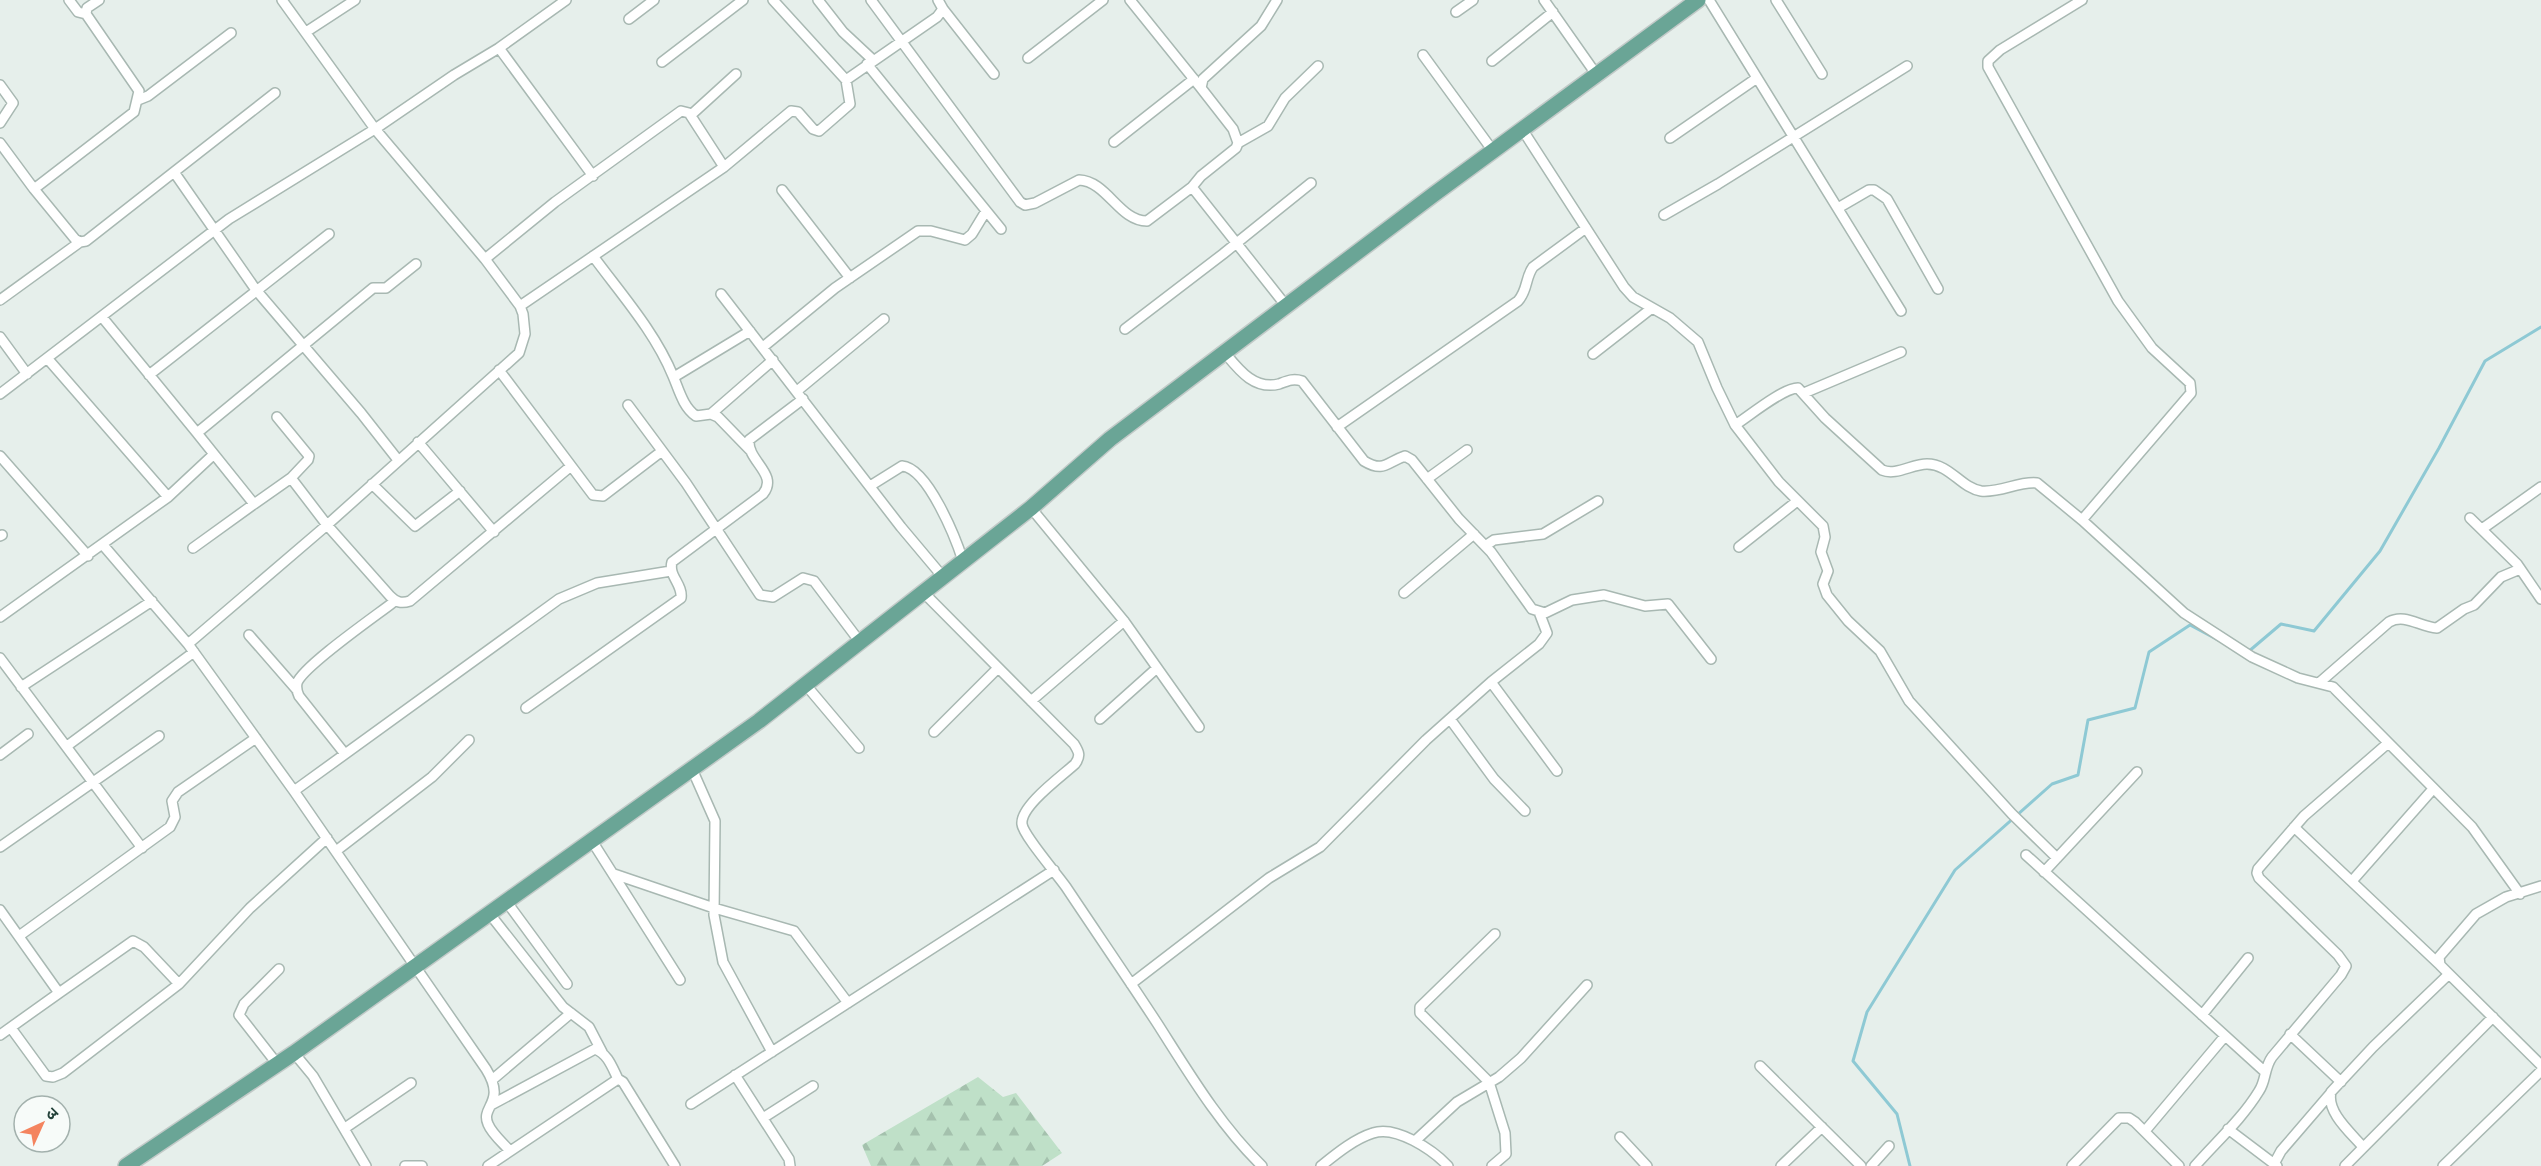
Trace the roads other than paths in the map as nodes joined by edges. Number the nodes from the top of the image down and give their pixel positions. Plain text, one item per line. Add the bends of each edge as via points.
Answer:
1 (69, 0) edge
2 (99, 0) edge
3 (282, 0) edge
4 (355, 0) edge
5 (566, 0) edge
6 (654, 0) edge
7 (743, 0) edge
8 (773, 0) edge
9 (818, 0) edge
10 (871, 0) edge
11 (938, 0) edge
12 (1103, 0) edge
13 (1130, 0) edge
14 (1277, 0) edge
15 (1473, 0) edge
16 (1544, 0) edge
17 (1698, 0) edge
18 (1709, 0) edge
19 (1776, 0) edge
20 (2082, 0) edge
21 (943, 9) junction
22 (1456, 12) dead end
23 (1553, 12) junction
24 (86, 14) junction
25 (629, 19) dead end
26 (306, 32) junction
27 (231, 33) dead end
28 (900, 41) junction
29 (499, 48) junction
30 (1424, 55) dead end
31 (1028, 58) dead end
32 (1492, 61) dead end
33 (662, 62) dead end
34 (870, 62) junction
35 (1318, 66) dead end
36 (1907, 66) dead end
37 (736, 74) dead end
38 (994, 74) dead end
39 (1596, 74) junction
40 (1822, 74) dead end
41 (1757, 78) junction
42 (1194, 79) junction
43 (846, 80) junction
44 (0, 84) edge
45 (1201, 88) junction
46 (274, 93) dead end
47 (138, 100) junction
48 (691, 115) junction
49 (0, 123) edge
50 (375, 129) junction
51 (1522, 129) junction
52 (1793, 137) junction
53 (1670, 138) dead end
54 (1114, 142) dead end
55 (0, 143) edge
56 (1238, 143) junction
57 (1493, 151) junction
58 (724, 167) junction
59 (174, 172) junction
60 (593, 176) junction
61 (1311, 183) dead end
62 (1192, 187) junction
63 (34, 189) junction
64 (782, 190) dead end
65 (1838, 208) junction
66 (986, 211) junction
67 (1664, 215) dead end
68 (1586, 228) junction
69 (1000, 229) dead end
70 (213, 230) junction
71 (329, 234) dead end
72 (80, 242) junction
73 (1236, 244) junction
74 (593, 256) junction
75 (485, 259) junction
76 (416, 264) dead end
77 (850, 278) junction
78 (1938, 289) dead end
79 (256, 290) junction
80 (722, 294) dead end
81 (0, 300) edge
82 (520, 306) junction
83 (1287, 306) junction
84 (1652, 308) junction
85 (1901, 311) dead end
86 (102, 317) junction
87 (884, 319) dead end
88 (1125, 329) dead end
89 (750, 331) junction
90 (0, 337) edge
91 (303, 346) junction
92 (763, 347) junction
93 (1900, 352) dead end
94 (1225, 353) junction
95 (1593, 354) dead end
96 (47, 358) junction
97 (772, 360) junction
98 (499, 370) junction
99 (27, 374) junction
100 (149, 375) junction
101 (674, 377) junction
102 (797, 391) junction
103 (1804, 393) junction
104 (0, 394) edge
105 (803, 399) junction
106 (628, 405) dead end
107 (711, 414) junction
108 (277, 417) dead end
109 (1735, 425) junction
110 (1336, 427) junction
111 (197, 433) junction
112 (418, 442) junction
113 (1467, 450) dead end
114 (662, 451) junction
115 (751, 451) junction
116 (213, 454) junction
117 (0, 456) edge
118 (398, 460) junction
119 (571, 466) junction
120 (291, 478) junction
121 (1427, 478) junction
122 (372, 484) junction
123 (870, 486) junction
124 (2541, 487) edge
125 (460, 491) junction
126 (168, 497) junction
127 (1599, 501) dead end
128 (1796, 502) junction
129 (254, 504) junction
130 (1031, 508) junction
131 (2470, 518) dead end
132 (2082, 520) junction
133 (327, 525) junction
134 (2482, 529) junction
135 (717, 530) junction
136 (494, 532) junction
137 (1474, 534) junction
138 (103, 545) junction
139 (1485, 546) junction
140 (1739, 547) dead end
141 (193, 548) dead end
142 (88, 556) junction
143 (963, 561) junction
144 (2520, 569) junction
145 (671, 571) junction
146 (943, 577) junction
147 (922, 591) junction
148 (1404, 593) dead end
149 (2541, 599) edge
150 (395, 601) junction
151 (152, 602) junction
152 (1539, 612) junction
153 (0, 617) edge
154 (1124, 621) junction
155 (249, 635) dead end
156 (860, 642) junction
157 (188, 644) junction
158 (194, 652) junction
159 (1711, 659) dead end
160 (1, 662) edge
161 (998, 668) junction
162 (1157, 668) junction
163 (1491, 682) junction
164 (2319, 683) junction
165 (806, 684) junction
166 (21, 687) junction
167 (297, 690) junction
168 (1031, 701) junction
169 (526, 708) dead end
170 (1100, 719) dead end
171 (1449, 719) junction
172 (1199, 727) dead end
173 (933, 732) dead end
174 (28, 734) dead end
175 (159, 736) dead end
176 (256, 738) junction
177 (469, 740) dead end
178 (2387, 744) junction
179 (67, 747) junction
180 (859, 748) dead end
181 (345, 754) junction
182 (0, 755) edge
183 (692, 769) junction
184 (1557, 771) dead end
185 (2137, 772) dead end
186 (93, 782) junction
187 (2433, 789) junction
188 (294, 791) junction
189 (1525, 811) dead end
190 (2294, 827) junction
191 (327, 838) junction
192 (592, 841) junction
193 (0, 847) edge
194 (142, 848) junction
195 (336, 851) junction
196 (2026, 855) dead end
197 (2057, 858) junction
198 (1054, 870) junction
199 (2044, 872) junction
200 (614, 873) junction
201 (2352, 881) junction
202 (2541, 886) edge
203 (2520, 894) junction
204 (506, 901) junction
205 (714, 908) junction
206 (0, 909) edge
207 (489, 913) junction
208 (1495, 934) dead end
209 (19, 936) junction
210 (2248, 957) dead end
211 (2440, 964) junction
212 (415, 965) junction
213 (279, 969) dead end
214 (2449, 974) junction
215 (680, 980) dead end
216 (179, 984) junction
217 (567, 984) dead end
218 (1131, 984) junction
219 (1587, 985) dead end
220 (59, 993) junction
221 (848, 1003) junction
222 (571, 1013) junction
223 (2202, 1015) junction
224 (2493, 1017) junction
225 (11, 1028) junction
226 (2290, 1034) junction
227 (0, 1035) edge
228 (2225, 1036) junction
229 (602, 1052) junction
230 (772, 1052) junction
231 (294, 1053) junction
232 (278, 1065) junction
233 (2541, 1065) edge
234 (1760, 1066) dead end
235 (2264, 1071) junction
236 (2541, 1071) edge
237 (735, 1075) junction
238 (618, 1079) junction
239 (492, 1080) junction
240 (1489, 1082) junction
241 (2341, 1082) junction
242 (411, 1083) dead end
243 (813, 1086) dead end
244 (2331, 1092) junction
245 (691, 1104) dead end
246 (491, 1105) junction
247 (763, 1118) junction
248 (1822, 1127) junction
249 (345, 1128) junction
250 (2228, 1129) junction
251 (2145, 1131) junction
252 (1620, 1137) dead end
253 (1415, 1141) junction
254 (1889, 1146) dead end
255 (2363, 1147) junction
256 (510, 1151) junction
257 (2276, 1165) edge
258 (126, 1166) edge
259 (366, 1166) edge
260 (405, 1166) edge
261 (422, 1166) edge
262 (488, 1166) edge
263 (675, 1166) edge
264 (790, 1166) edge
265 (1262, 1166) edge
266 (1321, 1166) edge
267 (1448, 1166) edge
268 (1492, 1166) edge
269 (1647, 1166) edge
270 (1781, 1166) edge
271 (1861, 1166) edge
272 (1871, 1166) edge
273 (2072, 1166) edge
274 (2179, 1166) edge
275 (2194, 1166) edge
276 (2345, 1166) edge
277 (2443, 1166) edge

1 - 24 street via 78,12
2 - 24 street via 87,8
3 - 26 street
4 - 26 street
5 - 29 street
6 - 25 street
7 - 33 street
8 - 43 street
9 - 34 street
10 - 28 street
11 - 21 street
12 - 31 street
13 - 42 street
14 - 45 street via 1261,26 1203,79
15 - 22 street
16 - 23 street
17 - 39 main road
18 - 41 street
19 - 40 street
20 - 132 street via 2000,50 1988,61 1988,67 2124,310 2146,341 2192,388
21 - 28 street
21 - 38 street
23 - 32 street
23 - 39 street
24 - 47 street via 139,91
26 - 50 street
27 - 47 street
28 - 34 street
28 - 62 street via 1024,206 1084,180 1134,218 1147,220
29 - 50 street
29 - 60 street
30 - 57 street
34 - 43 street
34 - 66 street
35 - 56 street via 1285,98 1268,126
36 - 52 street
37 - 48 street
39 - 51 main road
41 - 52 street
41 - 53 street
42 - 45 street
42 - 54 street
43 - 58 street via 850,104 819,131 798,112 791,111
44 - 49 street via 13,104
45 - 56 street via 1233,129
46 - 59 street
47 - 63 street via 134,112
48 - 58 street
48 - 60 street via 681,111
50 - 70 street
50 - 75 street
51 - 57 main road
51 - 68 street
52 - 65 street
52 - 67 street
55 - 63 street
56 - 62 street
57 - 83 main road
58 - 74 street
59 - 70 street
59 - 72 street
60 - 75 street
61 - 73 street
62 - 73 street
63 - 72 street
64 - 77 street
65 - 78 street via 1869,190 1881,193
65 - 85 street
66 - 69 street
66 - 77 street via 965,240 918,231
68 - 84 street via 1624,288
68 - 110 street via 1533,267 1527,291 1518,301
70 - 79 street
70 - 86 street
71 - 79 street
72 - 81 street
73 - 83 street
73 - 88 street
74 - 82 street
74 - 101 street via 643,324
75 - 82 street
76 - 91 street via 386,288 372,288
77 - 92 street
79 - 91 street
79 - 100 street
80 - 89 street
82 - 98 street via 525,341 519,353
83 - 94 main road
84 - 95 street
84 - 109 street via 1698,342
86 - 96 street
86 - 100 street
87 - 102 street
89 - 92 street
89 - 101 street
90 - 99 street
91 - 111 street
91 - 118 street
92 - 97 street
93 - 103 street
94 - 110 street via 1253,381 1270,385 1292,379 1302,381
94 - 130 main road via 1110,439
96 - 99 street
96 - 126 street
97 - 102 street
97 - 107 street
98 - 112 street
98 - 119 street
99 - 104 street
100 - 111 street
101 - 107 street via 692,413
102 - 105 street
103 - 109 street via 1793,387
103 - 132 street via 1825,418 1888,473 1937,465 1980,491 2037,483
105 - 115 street via 753,435 748,445
105 - 123 street
106 - 114 street
107 - 115 street
108 - 120 street via 309,456
109 - 128 street
110 - 121 street via 1371,465 1382,467 1406,456
111 - 116 street
112 - 118 street
112 - 125 street
113 - 121 street
114 - 119 street via 603,496 593,495
114 - 135 street
115 - 135 street via 769,481 768,487
116 - 126 street
116 - 129 street
117 - 142 street
118 - 122 street
119 - 136 street
120 - 129 street
120 - 133 street
121 - 137 street
122 - 125 street via 415,526
122 - 133 street
123 - 143 street via 902,466 911,469 937,501
123 - 146 street
124 - 134 street
125 - 136 street
126 - 138 street
127 - 139 street via 1543,534 1494,540
128 - 140 street
128 - 197 street via 1819,521 1825,532 1821,552 1828,570 1823,584 1827,595 1880,651 1909,701
129 - 141 street
130 - 143 main road
130 - 154 street
131 - 134 street
132 - 164 street via 2184,613 2253,657 2298,678
133 - 150 street
133 - 157 street
134 - 144 street
135 - 145 street via 676,558
135 - 156 street via 760,595 773,597 803,578 814,580
136 - 150 street via 410,601
137 - 139 street
137 - 148 street
138 - 142 street
138 - 151 street
139 - 152 street via 1532,609
142 - 153 street
143 - 146 main road
144 - 149 street
144 - 164 street via 2501,578 2474,605 2437,628 2395,618
145 - 169 street via 682,594 678,601
145 - 181 street via 597,583 559,599
146 - 147 main road
147 - 156 main road
147 - 161 street
150 - 167 street via 315,663 301,676
151 - 157 street
151 - 166 street
152 - 159 street via 1572,600 1604,595 1645,606 1668,604
152 - 163 street via 1545,636
154 - 162 street
154 - 168 street
155 - 167 street
156 - 165 main road
157 - 158 street
158 - 176 street
158 - 179 street
160 - 166 street
161 - 168 street
161 - 173 street
162 - 170 street
162 - 172 street
163 - 171 street
163 - 184 street
164 - 178 street via 2333,687
165 - 180 street
165 - 183 main road
166 - 179 street
167 - 181 street
168 - 198 street via 1079,752 1075,764 1024,813 1025,833
171 - 189 street via 1494,779
171 - 218 street via 1320,847 1269,878
174 - 182 street
175 - 186 street
176 - 188 street
176 - 194 street via 178,792 172,801 174,822
177 - 195 street via 432,777
178 - 187 street
178 - 190 street
179 - 186 street
181 - 188 street
183 - 192 main road
183 - 205 street via 715,821
185 - 197 street
186 - 193 street
186 - 194 street
187 - 201 street
187 - 203 street via 2472,827
188 - 191 street
190 - 201 street
190 - 226 street via 2257,873 2346,966
191 - 195 street
191 - 216 street via 250,908
192 - 200 street
192 - 204 main road
194 - 209 street
195 - 212 street
196 - 199 street
197 - 199 street
198 - 218 street
198 - 221 street
199 - 223 street
200 - 205 street
200 - 215 street
201 - 211 street
202 - 203 street
203 - 211 street via 2476,914 2442,951
204 - 207 main road
204 - 217 street
205 - 221 street via 794,931
205 - 230 street via 723,962
206 - 209 street
207 - 212 main road
207 - 222 street via 562,1007
208 - 240 street via 1420,1007 1424,1017
209 - 220 street
210 - 223 street
211 - 214 street
212 - 231 main road
212 - 239 street
213 - 232 street via 244,1004 238,1016
214 - 224 street
214 - 241 street
216 - 220 street via 144,947 133,941
216 - 225 street via 53,1077 43,1073
218 - 265 street via 1204,1096
219 - 240 street via 1521,1058
220 - 225 street
221 - 230 street
222 - 229 street via 589,1027
222 - 239 street
223 - 228 street
224 - 233 street
224 - 255 street
225 - 227 street
226 - 235 street
226 - 241 street
228 - 235 street
228 - 251 street
229 - 238 street
229 - 246 street via 588,1052
230 - 237 street
231 - 232 main road
231 - 249 street
232 - 258 main road
234 - 248 street
235 - 250 street via 2260,1091
236 - 277 street
237 - 245 street
237 - 247 street
238 - 256 street
238 - 263 street
239 - 246 street via 496,1096
240 - 253 street via 1457,1102
240 - 268 street via 1505,1133 1506,1154
241 - 244 street
242 - 249 street
243 - 247 street
244 - 255 street via 2332,1108
244 - 257 street via 2280,1151
246 - 256 street via 486,1117 488,1125
247 - 264 street
248 - 270 street
248 - 271 street
249 - 259 street
250 - 257 street
250 - 275 street
251 - 273 street via 2129,1118 2119,1118
251 - 274 street
252 - 269 street
253 - 266 street via 1384,1131 1372,1133
253 - 267 street
254 - 272 street
255 - 276 street
256 - 262 street
260 - 261 street

